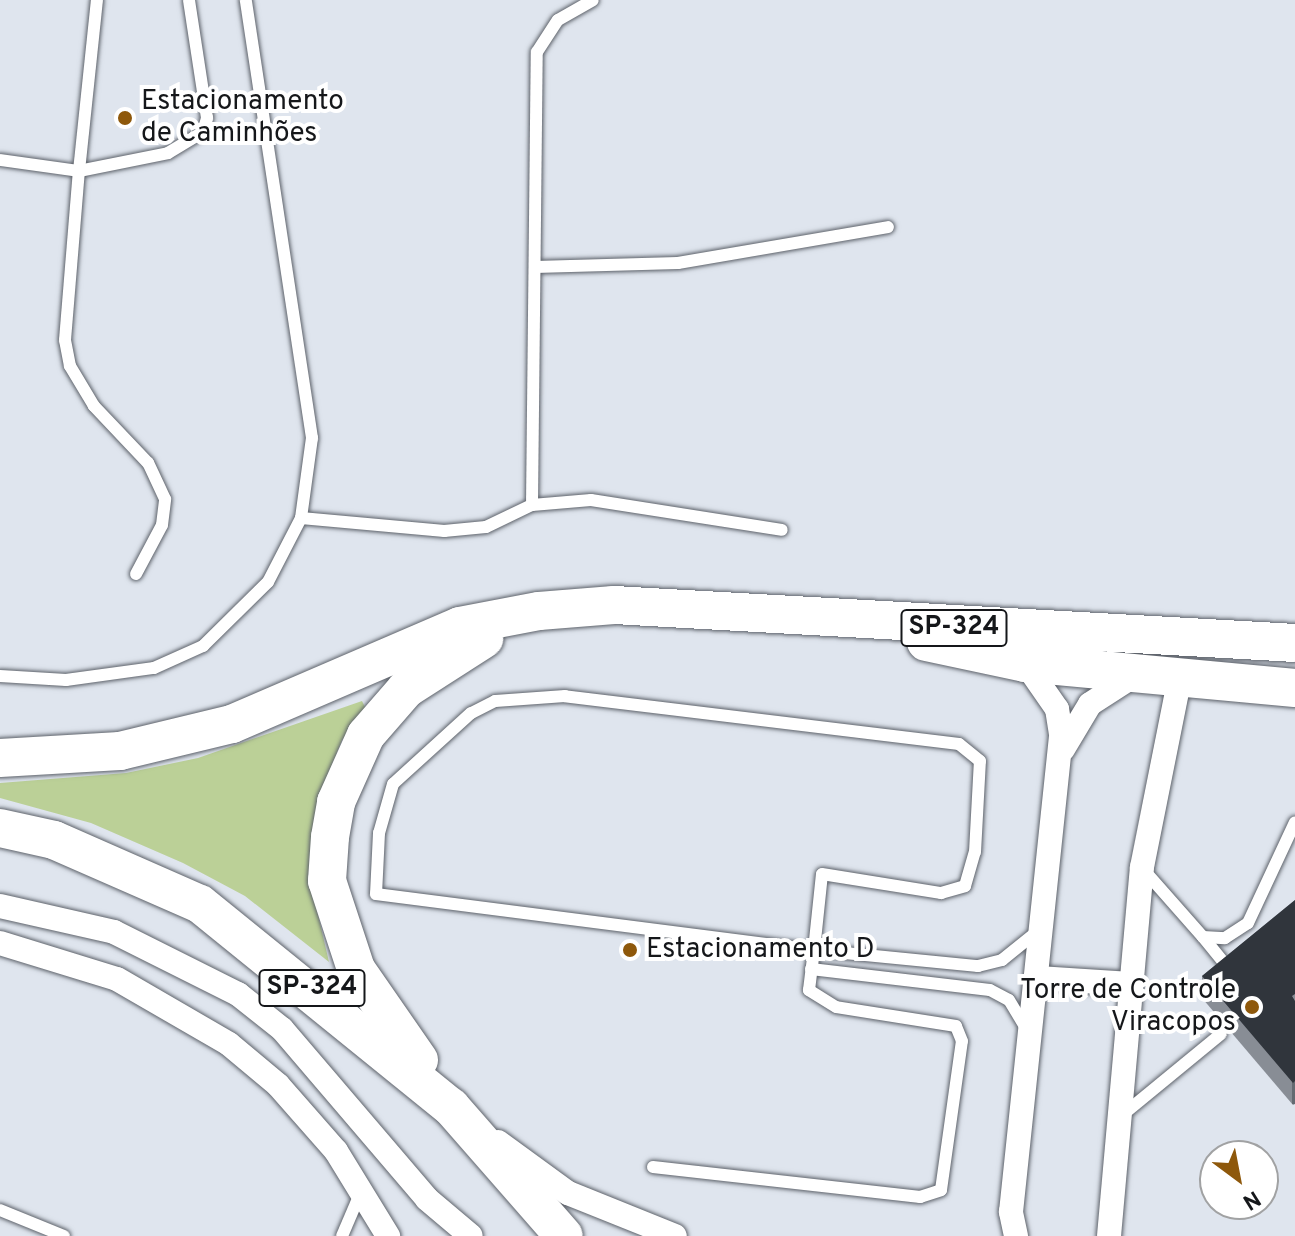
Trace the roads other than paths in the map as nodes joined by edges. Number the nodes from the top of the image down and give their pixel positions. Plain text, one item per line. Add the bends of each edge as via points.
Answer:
1 (97, 0) edge
2 (189, 0) edge
3 (246, 0) edge
4 (593, 0) edge
5 (0, 160) edge
6 (79, 171) junction
7 (888, 227) dead end
8 (535, 267) junction
9 (532, 505) junction
10 (301, 518) junction
11 (782, 530) dead end
12 (136, 574) dead end
13 (539, 611) junction
14 (897, 625) junction
15 (1295, 643) edge
16 (1025, 663) junction
17 (1137, 674) junction
18 (0, 676) edge
19 (1179, 681) junction
20 (1295, 688) edge
21 (1060, 755) junction
22 (0, 758) edge
23 (1295, 822) edge
24 (0, 828) edge
25 (1142, 867) junction
26 (0, 906) edge
27 (1041, 927) junction
28 (1203, 937) junction
29 (0, 943) edge
30 (814, 950) junction
31 (811, 969) junction
32 (1229, 969) edge
33 (1038, 978) junction
34 (1131, 984) junction
35 (1221, 1034) dead end
36 (1031, 1036) junction
37 (451, 1107) junction
38 (1119, 1118) junction
39 (653, 1167) dead end
40 (360, 1194) junction
41 (0, 1210) edge
42 (64, 1236) edge
43 (342, 1236) edge
44 (388, 1236) edge
45 (471, 1236) edge
46 (564, 1236) edge
47 (675, 1236) edge
48 (1016, 1236) edge
49 (1109, 1236) edge

1 - 6 lane
2 - 6 lane via 207,118 203,132 168,153
3 - 10 lane via 312,438
4 - 8 lane via 558,20 537,52
5 - 6 lane
6 - 12 lane via 65,340 70,366 94,406 148,463 165,499 162,525
7 - 8 lane via 678,263
8 - 9 lane
9 - 10 lane via 486,527 444,531
9 - 11 lane via 591,500
10 - 18 lane via 268,582 203,646 154,668 66,680
13 - 14 main road, SP-324 via 614,605
13 - 22 main road, SP-324 via 460,626 232,724 120,751
13 - 37 main road via 406,689 366,735 336,802 327,881 335,916 356,969
14 - 15 main road, SP-324
14 - 16 main road via 960,653
16 - 17 main road
16 - 21 street via 1057,709
17 - 19 main road
17 - 21 street via 1090,704
19 - 20 main road
19 - 25 street
21 - 27 street
23 - 28 lane via 1248,923 1225,938
24 - 37 main road, SP-324 via 54,840 200,904
25 - 28 lane
25 - 34 street
26 - 45 street via 114,932 238,994 282,1029 427,1199
27 - 30 lane via 1002,960 978,966
27 - 33 street
28 - 32 lane
29 - 40 street via 117,979 229,1044 299,1108
30 - 30 lane via 822,874 941,893 965,886 982,778 973,751 527,696 471,713 393,784 379,833 376,894
30 - 31 lane
31 - 36 lane via 990,990 1009,1000
31 - 39 lane via 809,990 821,1002 956,1026 962,1041 941,1190 920,1197
33 - 34 street
33 - 36 street
34 - 38 street
35 - 38 lane
36 - 48 street via 1011,1212
37 - 46 main road, SP-324
37 - 47 street via 568,1193
38 - 49 street
40 - 43 lane
40 - 44 street
41 - 42 lane

